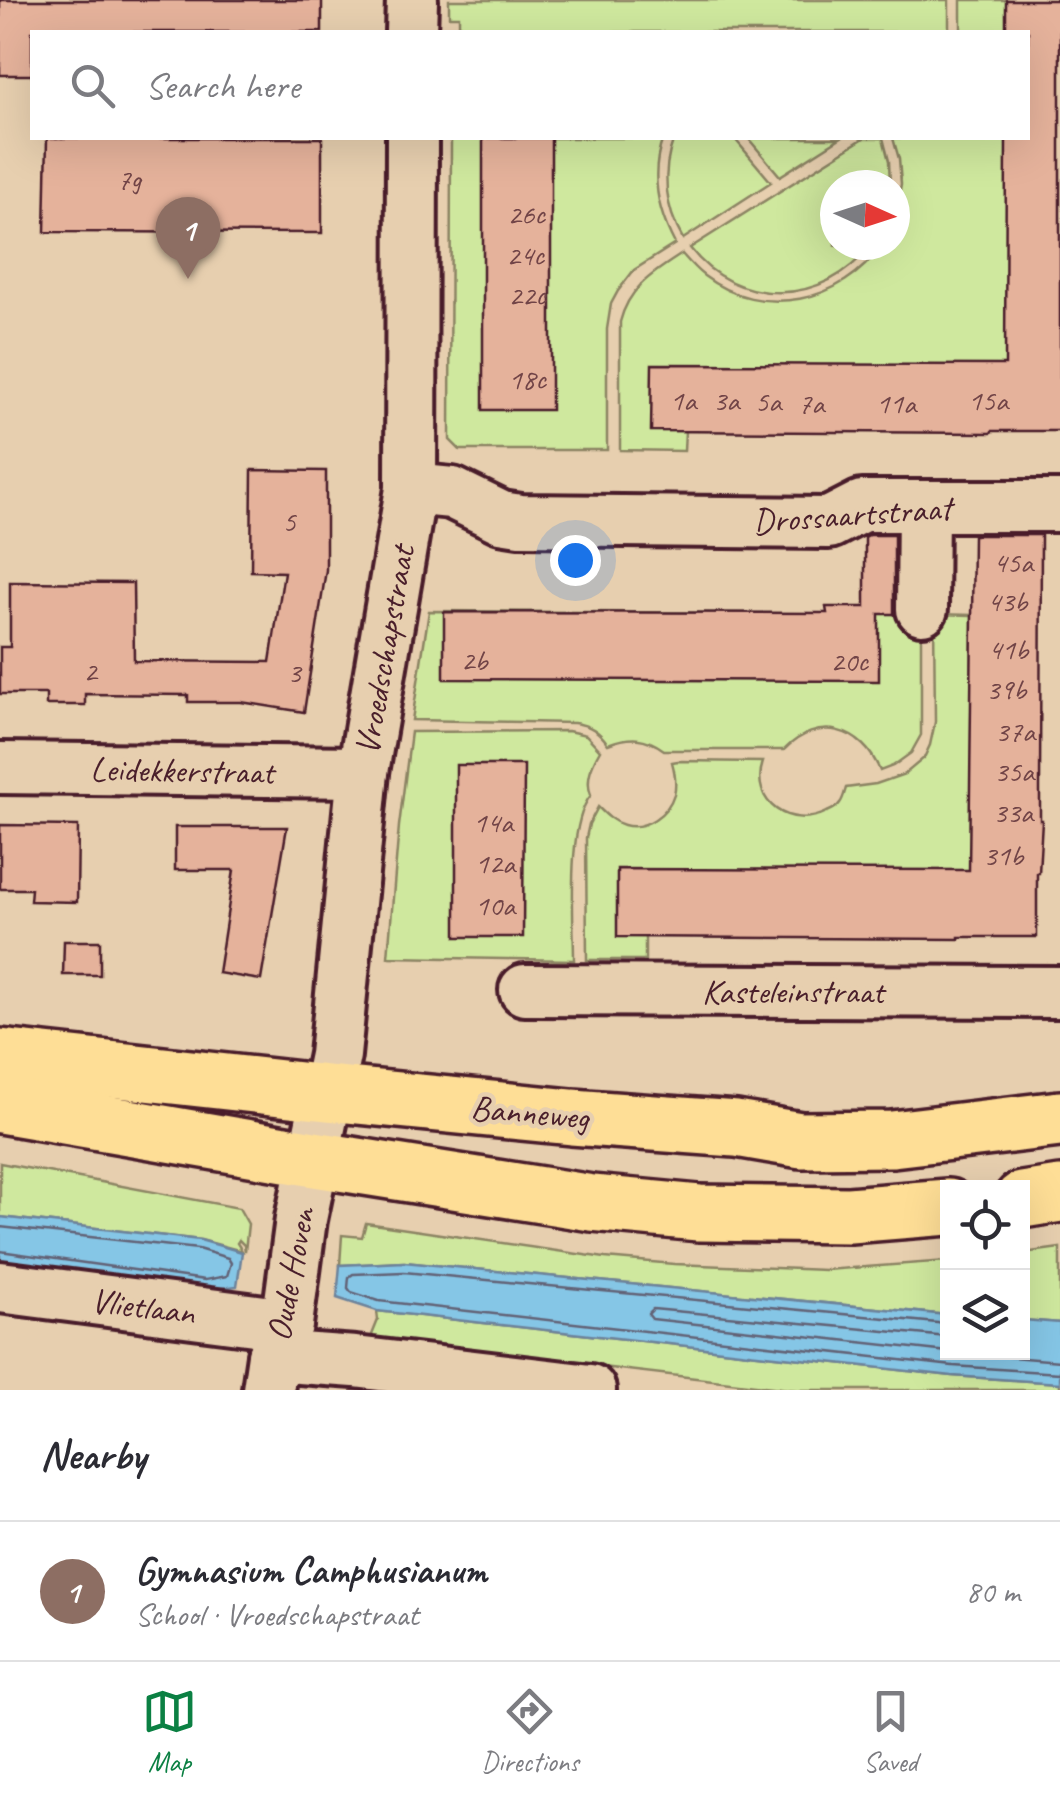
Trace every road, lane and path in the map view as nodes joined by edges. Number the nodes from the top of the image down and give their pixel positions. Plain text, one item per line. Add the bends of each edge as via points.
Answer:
1 (412, 0) edge
2 (411, 30) edge
3 (412, 140) edge
4 (411, 489) junction
5 (1060, 506) edge
6 (923, 507) junction
7 (922, 609) dead end
8 (0, 768) edge
9 (363, 772) junction
10 (525, 990) dead end
11 (1060, 992) edge
12 (0, 1056) edge
13 (327, 1093) junction
14 (0, 1105) edge
15 (1060, 1119) edge
16 (314, 1159) junction
17 (1060, 1194) edge
18 (1030, 1199) edge
19 (940, 1208) edge
20 (0, 1287) edge
21 (276, 1356) edge
22 (590, 1390) edge

1 - 2 street
3 - 4 street, Vroedschapstraat
4 - 6 street, Drossaartstraat via 452,492 520,520 829,523 862,506
4 - 9 street, Vroedschapstraat
5 - 6 street, Drossaartstraat
6 - 7 street
8 - 9 street, Leidekkerstraat
9 - 13 street, Vroedschapstraat
10 - 11 street, Kasteleinstraat
12 - 13 main road, Banneweg
13 - 15 main road, Banneweg via 801,1140 892,1138
13 - 16 street, Vroedschapstraat
14 - 16 main road
16 - 19 main road via 699,1214
16 - 21 street, Oude Hoven
17 - 18 main road
20 - 21 street, Vlietlaan
21 - 22 street, Vlietlaan

